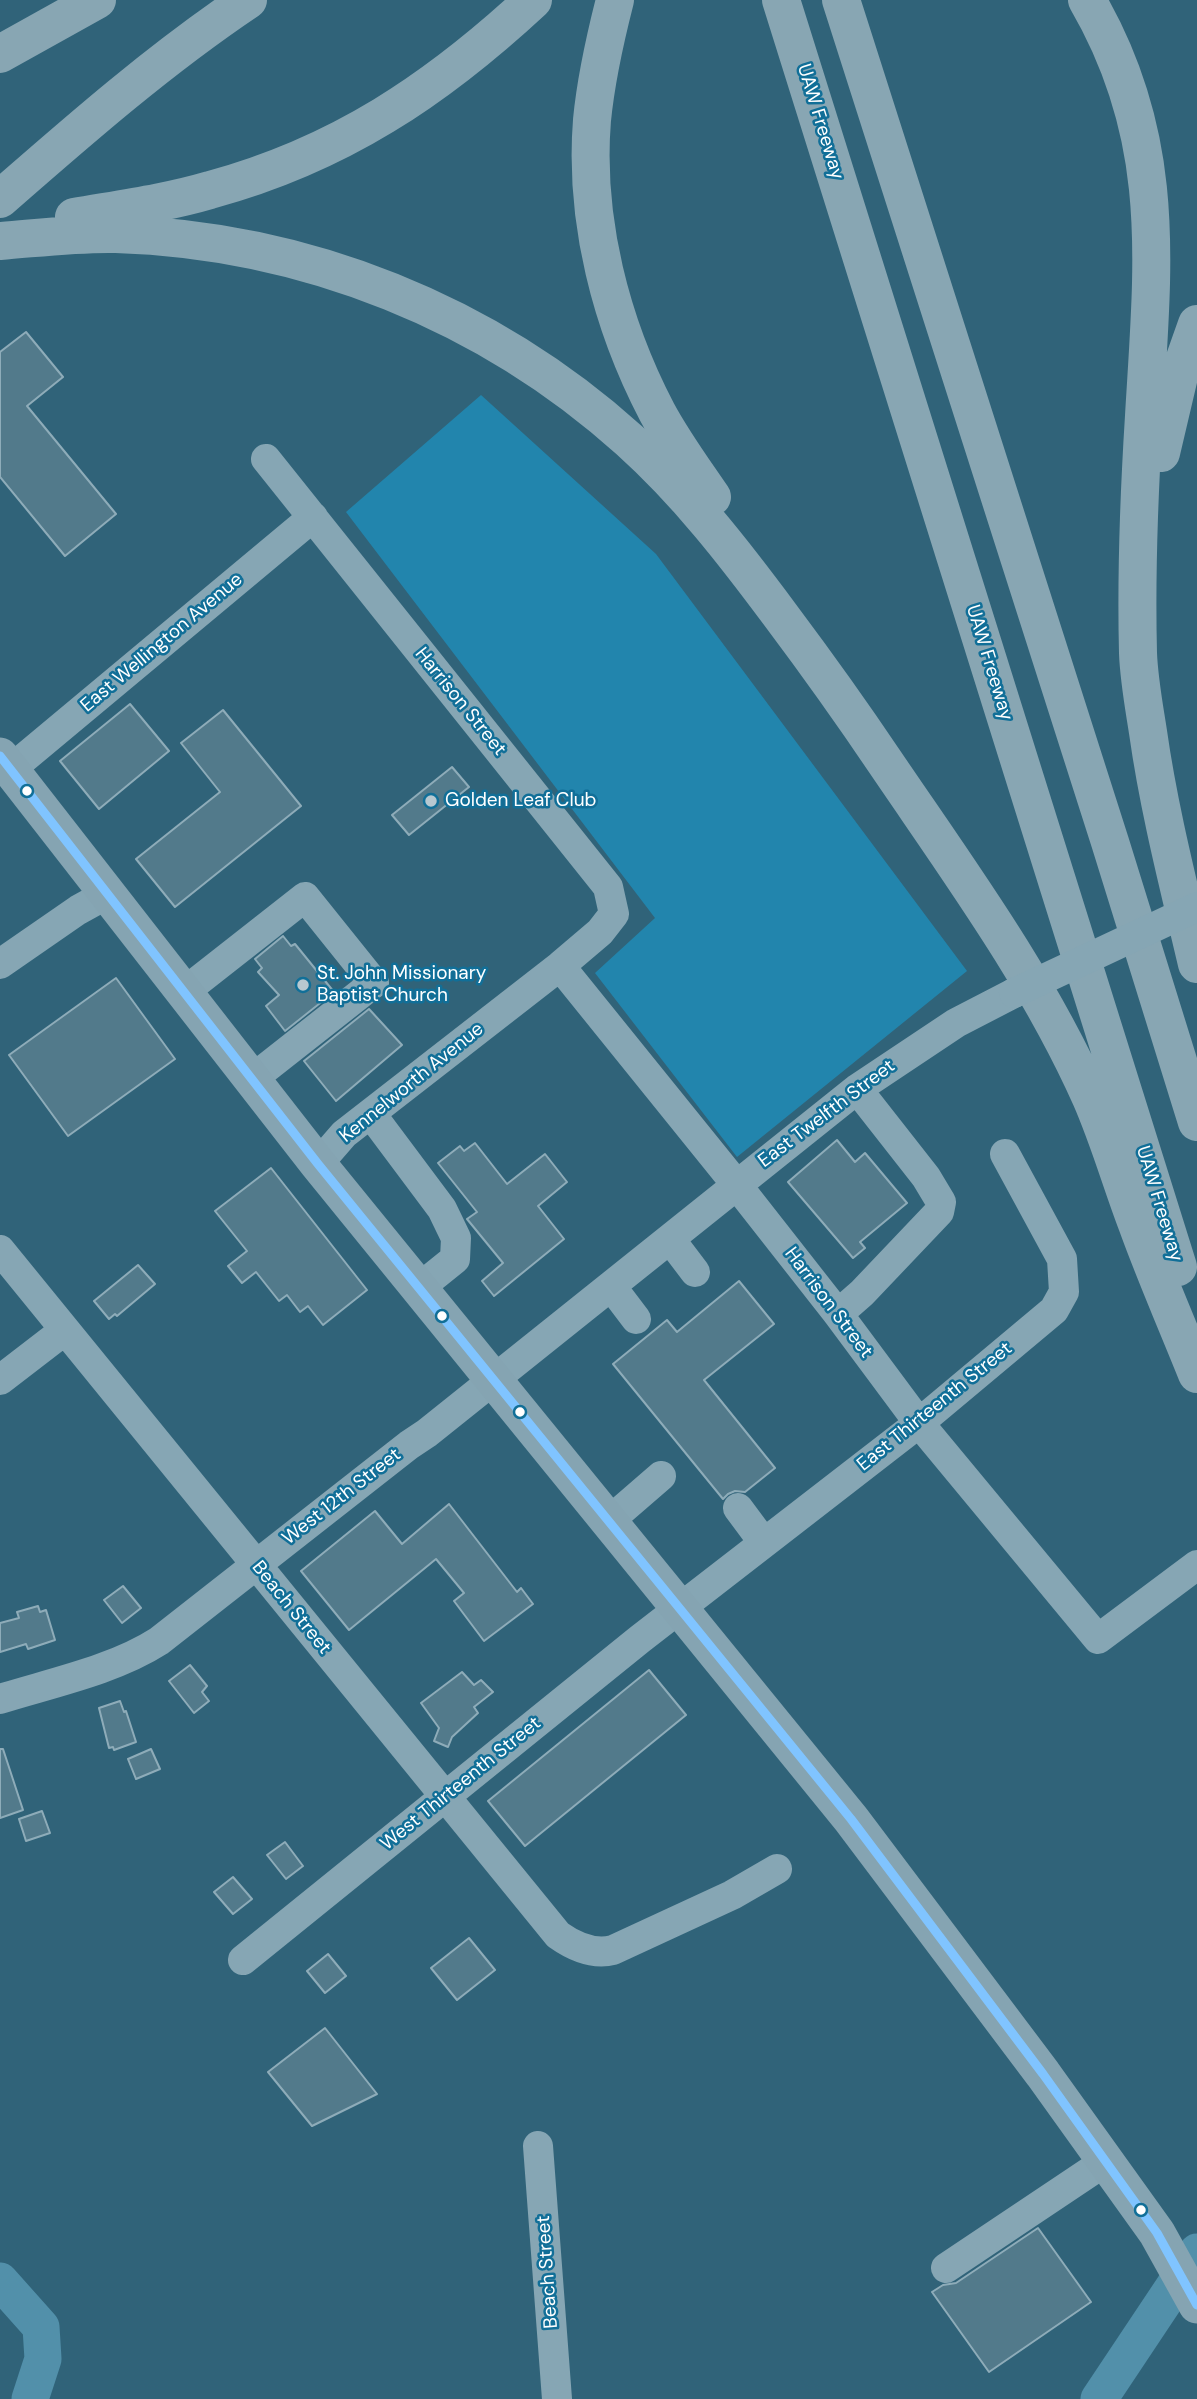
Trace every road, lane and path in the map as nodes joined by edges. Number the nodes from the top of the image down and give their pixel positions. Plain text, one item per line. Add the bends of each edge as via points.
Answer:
1 (97, 0) edge
2 (248, 0) edge
3 (533, 0) edge
4 (615, 0) edge
5 (781, 0) edge
6 (841, 0) edge
7 (857, 0) edge
8 (1087, 0) edge
9 (0, 54) edge
10 (0, 199) edge
11 (908, 209) junction
12 (0, 231) edge
13 (0, 241) edge
14 (1197, 324) edge
15 (266, 459) dead end
16 (313, 517) junction
17 (1138, 657) junction
18 (843, 700) junction
19 (5, 762) edge
20 (608, 887) joint
21 (107, 894) junction
22 (1197, 907) edge
23 (0, 964) edge
24 (1197, 964) edge
25 (560, 966) junction
26 (184, 992) junction
27 (252, 1079) junction
28 (858, 1089) junction
29 (371, 1114) junction
30 (1197, 1122) edge
31 (1005, 1154) dead end
32 (318, 1164) junction
33 (736, 1184) junction
34 (670, 1239) junction
35 (0, 1250) edge
36 (695, 1272) dead end
37 (611, 1286) junction
38 (419, 1288) junction
39 (838, 1314) junction
40 (636, 1319) dead end
41 (1197, 1326) edge
42 (65, 1330) junction
43 (1197, 1374) edge
44 (494, 1378) junction
45 (0, 1380) edge
46 (919, 1423) junction
47 (661, 1476) dead end
48 (738, 1508) dead end
49 (609, 1521) junction
50 (764, 1543) junction
51 (255, 1565) junction
52 (1193, 1568) edge
53 (679, 1609) junction
54 (0, 1699) edge
55 (445, 1797) junction
56 (777, 1869) dead end
57 (243, 1960) dead end
58 (538, 2146) dead end
59 (1106, 2161) junction
60 (946, 2268) dead end
61 (1197, 2305) edge
62 (557, 2399) edge

1 - 9 highway
2 - 10 highway via 123,94
3 - 12 highway via 425,91 362,130 303,158 209,191
4 - 18 highway via 596,87 591,154 597,233 625,343 677,446 764,572
5 - 41 highway, UAW Freeway
6 - 11 highway
7 - 11 highway
8 - 17 highway via 1111,47 1140,129 1150,198 1151,303
11 - 30 highway
13 - 18 highway via 116,234 258,251 373,284 481,333 558,381 665,475 726,544
14 - 17 highway via 1158,467
15 - 16 street, Harrison Street
16 - 19 street, East Wellington Avenue
16 - 20 street, Harrison Street
17 - 24 highway via 1157,790
18 - 43 highway via 1053,1019 1091,1097
19 - 21 main road
20 - 25 street, Kennelworth Avenue via 614,914
21 - 23 street
21 - 26 main road
22 - 28 street, East Twelfth Street, bridge via 956,1023
25 - 29 street, Kennelworth Avenue
25 - 33 street, Harrison Street
26 - 27 main road
26 - 27 street via 305,897 374,983
27 - 32 main road
28 - 33 street, East Twelfth Street
28 - 39 street via 941,1202 939,1212
29 - 32 street, Kennelworth Avenue via 344,1134
29 - 38 street via 442,1209 456,1238 455,1259
31 - 46 street, East Thirteenth Street via 1062,1259 1064,1292 1054,1310
32 - 38 main road
33 - 34 street, East Twelfth Street
33 - 39 street, Harrison Street
34 - 36 street
34 - 37 street, East Twelfth Street
35 - 42 street, Beach Street
37 - 40 street
37 - 44 street, East Twelfth Street
38 - 44 main road
39 - 46 street, Harrison Street
42 - 45 street
42 - 51 street, Beach Street
44 - 49 main road
44 - 51 street, West 12th Street
46 - 50 street, East Thirteenth Street
46 - 52 street, Harrison Street via 1098,1639
47 - 49 street
48 - 50 street
49 - 53 main road
50 - 53 street, East Thirteenth Street
51 - 54 street, West 12th Street via 148,1648
51 - 55 street, Beach Street
53 - 55 street, West Thirteenth Street
53 - 59 main road via 851,1819
55 - 56 street, Beach Street via 549,1925 567,1941 593,1951 621,1948
55 - 57 street, West Thirteenth Street
58 - 62 street, Beach Street
59 - 60 street
59 - 61 main road via 1157,2233

